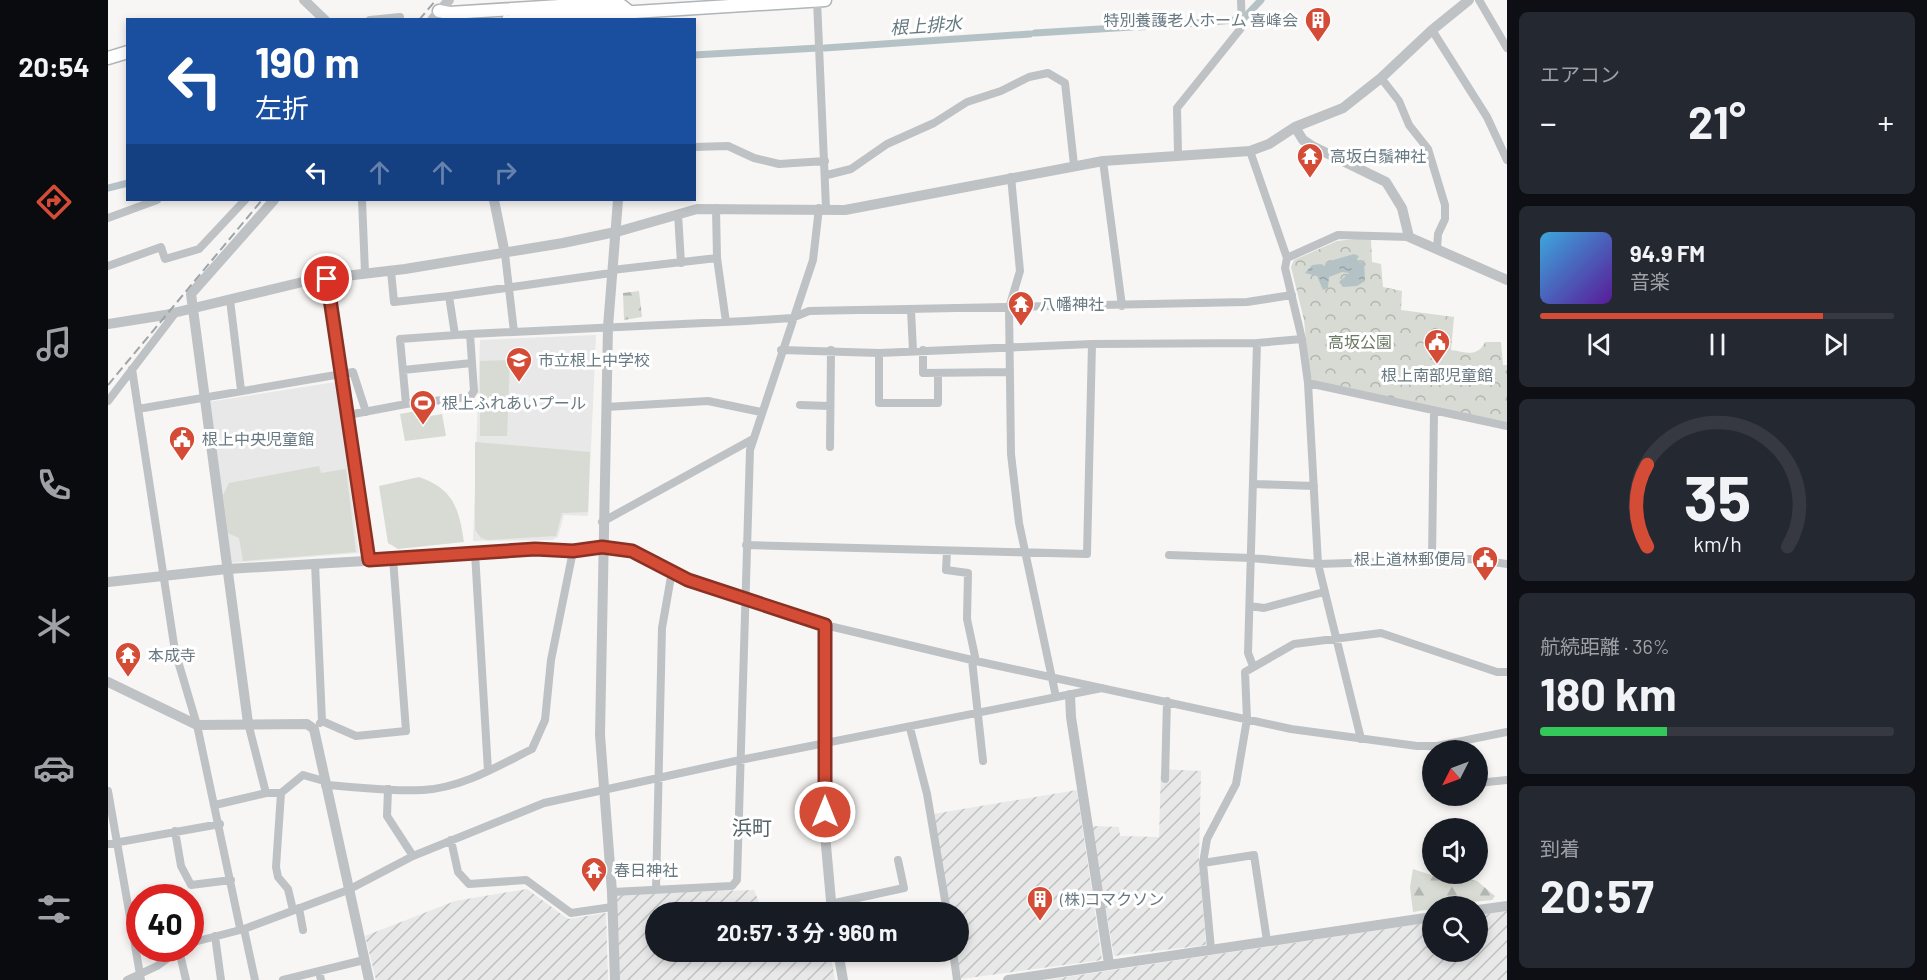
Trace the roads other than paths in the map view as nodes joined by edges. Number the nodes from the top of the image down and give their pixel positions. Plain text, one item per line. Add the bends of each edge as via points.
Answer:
1 (304, 0) edge
2 (449, 0) edge
3 (817, 0) edge
4 (825, 0) edge
5 (1241, 0) edge
6 (1469, 0) edge
7 (1479, 0) edge
8 (435, 15) edge
9 (632, 17) edge
10 (323, 18) edge
11 (577, 18) edge
12 (1432, 30) junction
13 (1507, 48) edge
14 (126, 53) edge
15 (108, 58) edge
16 (1382, 78) junction
17 (1295, 127) junction
18 (696, 147) edge
19 (1250, 151) junction
20 (1178, 154) junction
21 (1507, 160) edge
22 (825, 161) junction
23 (1103, 161) junction
24 (1074, 165) junction
25 (827, 175) junction
26 (1011, 177) junction
27 (154, 201) edge
28 (244, 201) edge
29 (273, 201) edge
30 (362, 201) edge
31 (495, 201) edge
32 (618, 201) edge
33 (716, 208) junction
34 (823, 208) junction
35 (678, 214) junction
36 (108, 218) edge
37 (615, 232) junction
38 (1409, 237) junction
39 (1437, 249) junction
40 (505, 254) junction
41 (717, 258) junction
42 (1287, 258) junction
43 (681, 263) junction
44 (108, 266) edge
45 (391, 270) junction
46 (365, 272) junction
47 (612, 272) junction
48 (327, 279) junction
49 (1507, 280) edge
50 (509, 285) junction
51 (1292, 295) junction
52 (448, 296) junction
53 (230, 300) junction
54 (1122, 306) junction
55 (1010, 308) junction
56 (192, 309) junction
57 (911, 310) junction
58 (176, 312) junction
59 (792, 318) junction
60 (108, 322) edge
61 (726, 322) junction
62 (608, 327) junction
63 (514, 332) junction
64 (470, 334) junction
65 (455, 335) junction
66 (1302, 339) junction
67 (1257, 343) junction
68 (1092, 344) junction
69 (1011, 349) junction
70 (781, 350) junction
71 (831, 350) junction
72 (918, 350) junction
73 (879, 352) junction
74 (472, 363) junction
75 (132, 369) junction
76 (403, 370) junction
77 (1010, 372) junction
78 (938, 373) junction
79 (341, 374) junction
80 (1308, 383) junction
81 (241, 390) junction
82 (203, 398) junction
83 (108, 401) edge
84 (406, 404) junction
85 (800, 405) dead end
86 (831, 406) junction
87 (606, 407) junction
88 (138, 409) junction
89 (1434, 411) junction
90 (366, 412) junction
91 (761, 412) junction
92 (348, 415) junction
93 (1507, 426) edge
94 (753, 439) junction
95 (830, 447) dead end
96 (1254, 484) junction
97 (1314, 486) junction
98 (602, 522) junction
99 (746, 545) junction
100 (602, 547) junction
101 (573, 551) junction
102 (947, 551) junction
103 (475, 553) junction
104 (1026, 554) junction
105 (1169, 555) dead end
106 (393, 558) junction
107 (1251, 558) junction
108 (369, 560) junction
109 (1432, 560) junction
110 (315, 563) junction
111 (1318, 564) junction
112 (1507, 564) edge
113 (227, 569) junction
114 (672, 571) junction
115 (165, 575) junction
116 (108, 582) edge
117 (1324, 592) junction
118 (744, 597) junction
119 (1250, 606) junction
120 (825, 625) junction
121 (1336, 638) junction
122 (974, 661) junction
123 (1253, 666) junction
124 (1507, 672) edge
125 (1052, 677) junction
126 (108, 682) edge
127 (1102, 688) junction
128 (1070, 695) junction
129 (1056, 697) junction
130 (1167, 700) junction
131 (977, 714) junction
132 (1247, 719) junction
133 (248, 723) junction
134 (197, 725) junction
135 (319, 725) junction
136 (910, 728) junction
137 (1507, 732) edge
138 (1361, 739) junction
139 (1472, 740) edge
140 (824, 744) junction
141 (1422, 746) edge
142 (740, 760) junction
143 (983, 761) dead end
144 (488, 771) junction
145 (658, 779) junction
146 (1165, 779) dead end
147 (1507, 780) edge
148 (1488, 782) edge
149 (325, 783) junction
150 (388, 789) junction
151 (604, 790) junction
152 (108, 792) edge
153 (266, 793) junction
154 (281, 794) junction
155 (215, 805) junction
156 (220, 824) junction
157 (175, 831) junction
158 (451, 840) junction
159 (112, 843) edge
160 (413, 856) junction
161 (898, 860) dead end
162 (1203, 862) junction
163 (231, 880) junction
164 (348, 890) junction
165 (656, 890) junction
166 (612, 892) junction
167 (831, 902) edge
168 (853, 902) edge
169 (945, 902) edge
170 (1507, 906) edge
171 (612, 907) junction
172 (296, 909) junction
173 (1488, 909) edge
174 (1422, 918) edge
175 (242, 929) junction
176 (303, 930) dead end
177 (215, 936) junction
178 (204, 939) edge
179 (1267, 941) junction
180 (1211, 949) junction
181 (364, 960) junction
182 (163, 962) edge
183 (183, 962) edge
184 (840, 962) edge
185 (955, 962) edge
186 (1109, 964) junction
187 (320, 975) edge
188 (141, 978) edge
189 (127, 980) edge
190 (186, 980) edge
191 (221, 980) edge
192 (255, 980) edge
193 (283, 980) edge
194 (369, 980) edge
195 (615, 980) edge
196 (843, 980) edge
197 (957, 980) edge
198 (1008, 980) edge

1 - 10 street
2 - 8 street
3 - 4 main road
3 - 9 main road
3 - 22 street
5 - 20 street via 1242,27 1177,108
6 - 12 street
7 - 13 street
8 - 9 main road via 618,3
9 - 11 main road
12 - 16 street
12 - 21 street via 1487,117
14 - 15 main road
16 - 17 street via 1343,108
16 - 39 street via 1428,149 1445,205
17 - 19 street
17 - 38 street via 1312,146 1386,183 1402,208
18 - 22 street via 728,146 779,164
19 - 20 street
19 - 42 street
20 - 23 street
22 - 25 street
23 - 24 street
23 - 54 street
24 - 25 street via 1065,82 1047,73 967,102 934,123 887,144 851,169
24 - 26 street
25 - 34 street
26 - 34 street via 845,210
26 - 55 street via 1020,271
27 - 36 street
28 - 44 street via 199,249 165,259 161,247
29 - 56 street via 191,294
30 - 46 street
31 - 40 street
32 - 37 street
33 - 34 street
33 - 35 street
33 - 41 street
34 - 59 street via 813,260
35 - 37 street
35 - 43 street
37 - 40 street
37 - 47 street
38 - 39 street
38 - 42 street via 1338,235
39 - 49 street
40 - 45 street
40 - 50 street
41 - 43 street
41 - 61 street
42 - 51 street
43 - 47 street
45 - 46 street
45 - 52 street via 394,302
46 - 48 street
47 - 50 street
47 - 62 street
48 - 53 street
48 - 79 street
50 - 52 street
50 - 63 street
51 - 54 street via 1247,302
51 - 66 street
52 - 65 street
53 - 56 street
53 - 81 street
54 - 55 street
55 - 57 street
55 - 69 street
56 - 58 street
56 - 82 street
57 - 59 street via 809,311
57 - 72 street
58 - 60 street
58 - 75 street
59 - 61 street
59 - 70 street
61 - 62 street
62 - 63 street
62 - 87 street
63 - 64 street
64 - 65 street
64 - 74 street
65 - 76 street via 400,339
66 - 67 street
66 - 80 street
67 - 68 street
67 - 96 street
68 - 69 street
68 - 104 street via 1087,554
69 - 72 street
69 - 77 street
70 - 71 street
70 - 91 street
71 - 73 street
71 - 86 street
72 - 73 street
72 - 78 street via 924,373
73 - 78 street via 879,403 938,403
74 - 76 street
74 - 84 street via 474,390 470,397
75 - 83 street
75 - 88 street
76 - 84 street
77 - 78 street
77 - 104 street via 1011,454
79 - 81 street
79 - 90 street via 353,372
79 - 92 street
80 - 89 street
80 - 97 street
81 - 82 street
82 - 88 street
82 - 113 street
84 - 90 street
85 - 86 street
86 - 95 street
87 - 91 street via 708,401
87 - 98 street
88 - 115 street
89 - 93 street
89 - 109 street
90 - 92 street
91 - 94 street
92 - 108 street
94 - 98 street
94 - 99 street
96 - 97 street
96 - 107 street
97 - 111 street
98 - 100 street
99 - 102 street
99 - 118 street
100 - 101 street
100 - 114 street via 632,551
100 - 151 street via 600,735
101 - 103 street
101 - 144 street via 539,737 532,749
102 - 104 street
102 - 122 street via 946,570 968,573 967,619
103 - 106 street
103 - 144 street
104 - 125 street
105 - 107 street
106 - 108 street
106 - 135 street via 406,731 356,736
107 - 111 street
107 - 119 street
108 - 110 street
109 - 111 street
109 - 112 street via 1474,559
110 - 113 street
110 - 135 street
111 - 117 street
113 - 115 street
113 - 133 street
114 - 118 street via 688,580
114 - 145 street via 662,628
115 - 116 street
115 - 134 street via 175,651
117 - 119 street via 1264,608
117 - 121 street
118 - 120 street
118 - 142 street
119 - 123 street via 1248,653
120 - 122 street
120 - 140 street
121 - 123 street via 1294,644
121 - 124 street via 1381,633
121 - 138 street
122 - 125 street
122 - 131 street
123 - 132 street via 1244,676
125 - 127 street
125 - 129 street
126 - 134 street
127 - 128 street
127 - 130 street
128 - 129 street
128 - 186 street
129 - 131 street
130 - 132 street
130 - 146 street
131 - 136 street
131 - 143 street
132 - 138 street via 1315,734
132 - 162 street via 1236,784 1207,839
133 - 134 street
133 - 135 street
133 - 153 street
134 - 155 street
135 - 149 street
136 - 140 street
136 - 169 street via 927,794
137 - 139 street
138 - 141 street
140 - 142 street
140 - 167 street
142 - 145 street
142 - 165 street via 737,880 732,886
144 - 150 street via 445,787
145 - 151 street
145 - 165 street
147 - 148 street
149 - 150 street
149 - 154 street via 303,775
149 - 164 street
150 - 160 street via 387,816
151 - 158 street via 544,804
151 - 166 street
152 - 159 street
153 - 154 street
153 - 155 street
154 - 172 street via 276,867
155 - 156 street
156 - 157 street
156 - 163 street
157 - 159 street
157 - 163 street via 181,866 191,885
158 - 160 street
158 - 171 street via 458,872 469,885 526,880 571,913
159 - 188 street
160 - 164 street
161 - 168 street via 904,888
162 - 179 street via 1254,855
162 - 180 street
163 - 175 street
164 - 172 street
164 - 181 street
165 - 166 street
166 - 171 street
170 - 173 street
171 - 195 street
172 - 175 street
172 - 176 street
174 - 179 street
175 - 177 street
175 - 192 street
177 - 178 street
177 - 191 street
179 - 180 street
180 - 186 street
181 - 187 street
181 - 194 street
182 - 188 street
183 - 190 street
184 - 196 street
185 - 197 street
186 - 198 street
187 - 193 street
188 - 189 street

